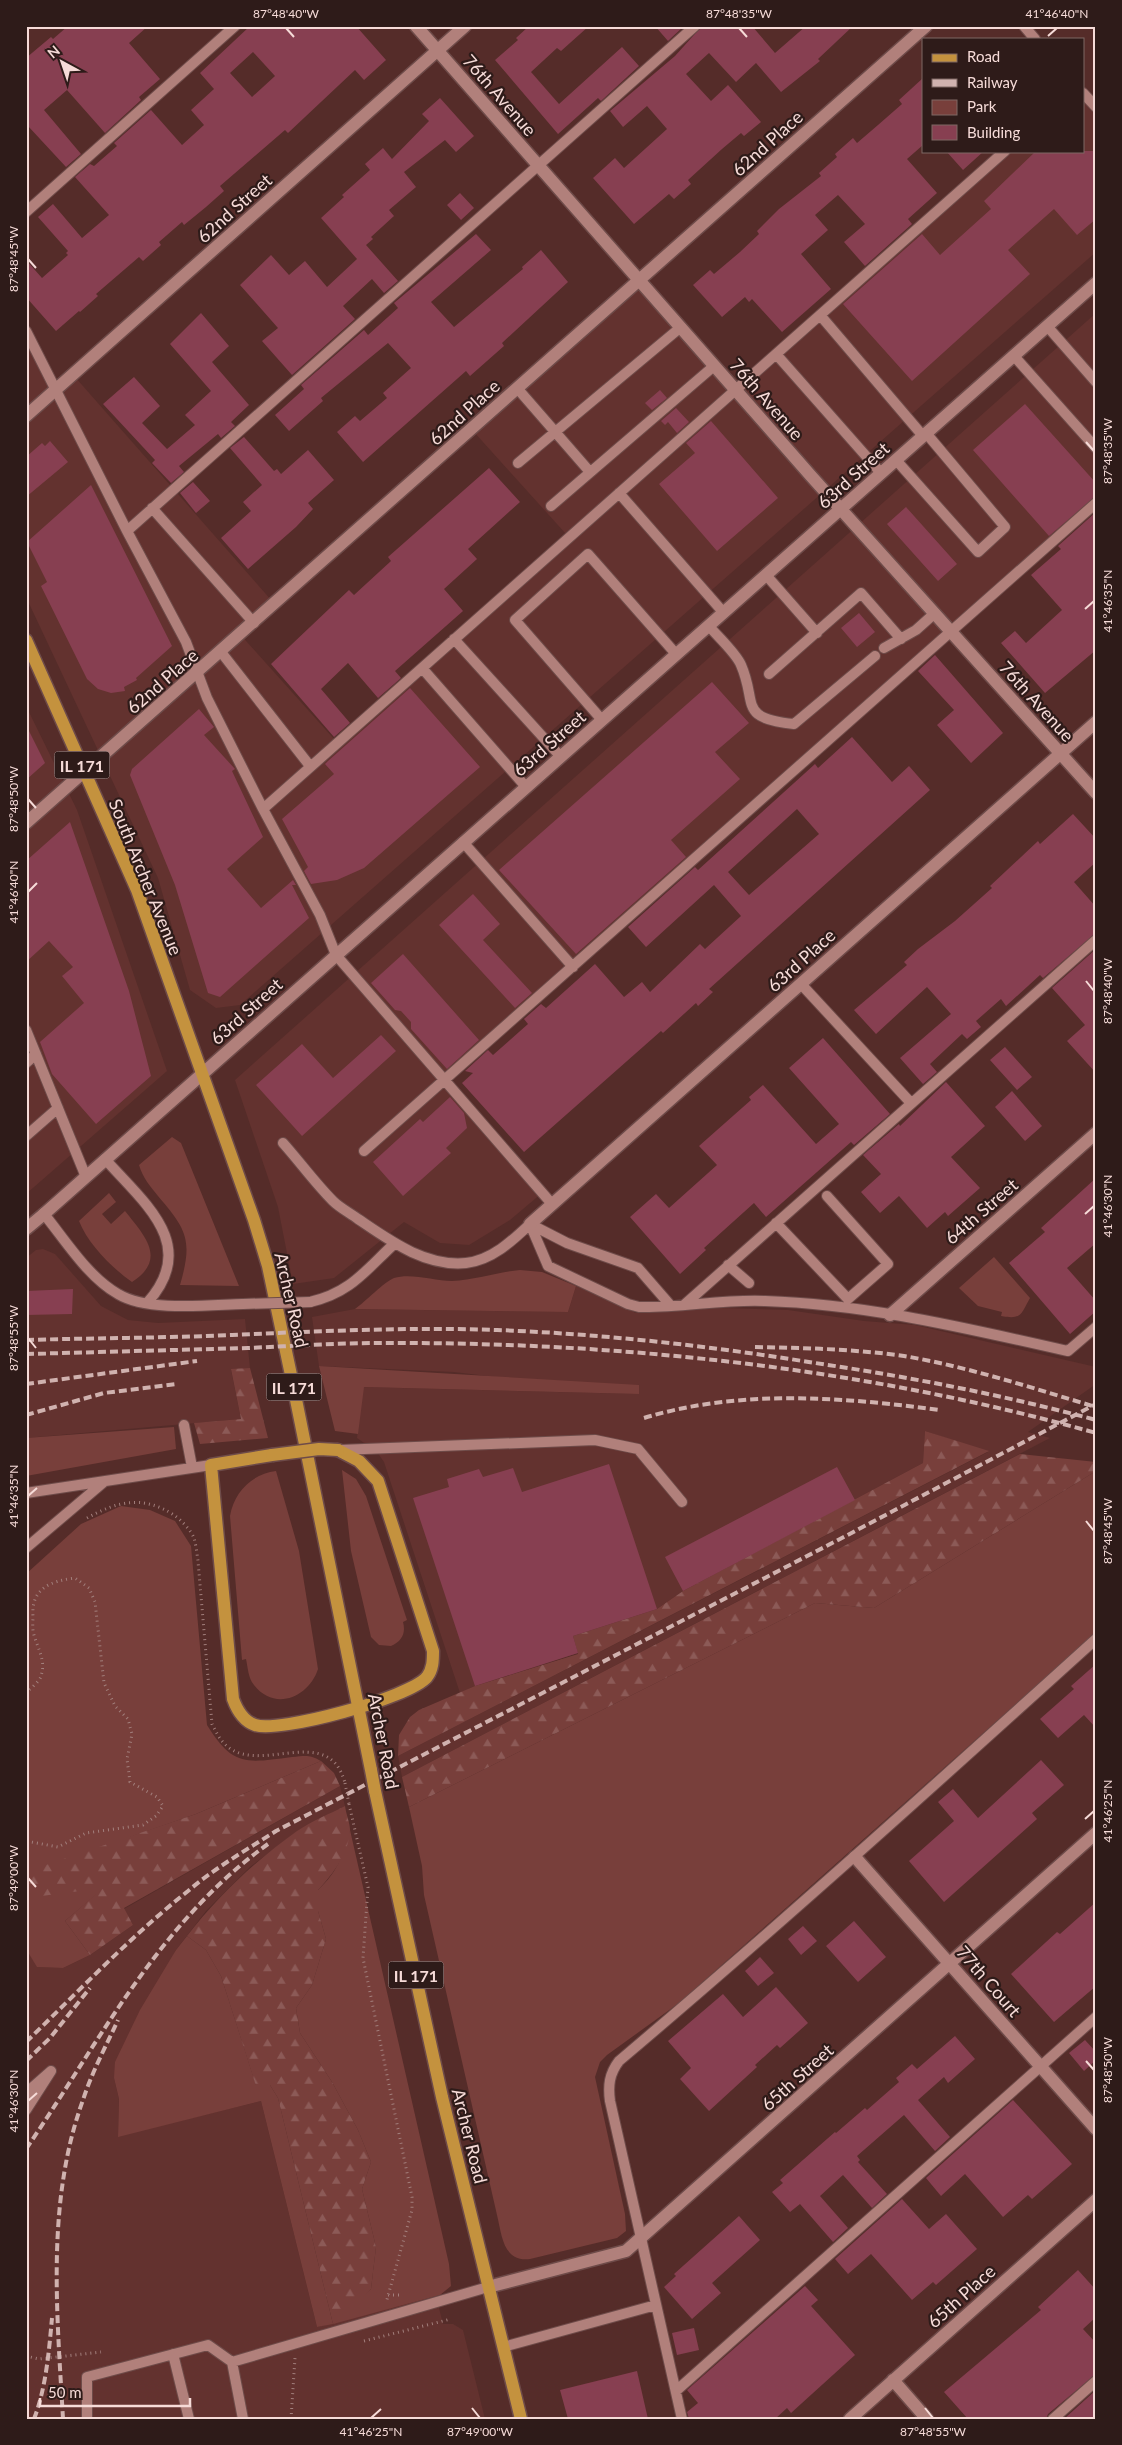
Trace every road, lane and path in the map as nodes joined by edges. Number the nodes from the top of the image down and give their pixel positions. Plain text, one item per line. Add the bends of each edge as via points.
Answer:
1 (235, 26) edge
2 (416, 26) edge
3 (465, 26) edge
4 (695, 26) edge
5 (926, 26) edge
6 (1024, 26) edge
7 (1035, 38) edge
8 (438, 51) junction
9 (1084, 94) edge
10 (1096, 107) edge
11 (1004, 152) edge
12 (538, 165) junction
13 (26, 212) edge
14 (639, 280) junction
15 (1096, 283) edge
16 (820, 315) junction
17 (1047, 326) junction
18 (681, 327) junction
19 (26, 331) edge
20 (776, 354) junction
21 (1014, 356) junction
22 (714, 366) junction
23 (1096, 382) edge
24 (517, 388) junction
25 (55, 390) junction
26 (736, 390) junction
27 (26, 416) edge
28 (555, 432) junction
29 (925, 434) junction
30 (1096, 448) edge
31 (896, 460) junction
32 (518, 464) dead end
33 (590, 472) junction
34 (881, 473) junction
35 (619, 493) junction
36 (1096, 503) edge
37 (550, 506) dead end
38 (152, 508) junction
39 (841, 509) junction
40 (127, 531) junction
41 (766, 575) junction
42 (723, 612) junction
43 (935, 613) junction
44 (254, 623) junction
45 (708, 626) junction
46 (951, 632) junction
47 (817, 633) junction
48 (454, 639) junction
49 (901, 639) junction
50 (26, 640) edge
51 (884, 648) dead end
52 (221, 652) junction
53 (676, 654) junction
54 (875, 656) dead end
55 (422, 668) junction
56 (198, 674) junction
57 (769, 674) dead end
58 (602, 720) junction
59 (1096, 722) edge
60 (1061, 754) junction
61 (561, 757) junction
62 (310, 766) junction
63 (85, 772) junction
64 (526, 787) junction
65 (1096, 793) edge
66 (263, 809) junction
67 (26, 824) edge
68 (464, 842) junction
69 (1096, 940) edge
70 (336, 955) junction
71 (572, 967) junction
72 (801, 984) junction
73 (26, 1030) edge
74 (36, 1054) junction
75 (26, 1063) edge
76 (201, 1075) junction
77 (444, 1081) junction
78 (912, 1103) junction
79 (58, 1108) junction
80 (1096, 1133) edge
81 (26, 1136) edge
82 (283, 1143) dead end
83 (364, 1151) dead end
84 (105, 1160) junction
85 (86, 1177) junction
86 (827, 1196) dead end
87 (552, 1204) junction
88 (44, 1214) junction
89 (776, 1223) junction
90 (530, 1224) junction
91 (26, 1229) edge
92 (394, 1244) junction
93 (728, 1265) junction
94 (749, 1284) dead end
95 (147, 1303) junction
96 (684, 1305) junction
97 (672, 1306) junction
98 (890, 1315) junction
99 (1096, 1327) edge
100 (184, 1425) dead end
101 (338, 1450) junction
102 (211, 1465) junction
103 (192, 1467) junction
104 (106, 1480) junction
105 (26, 1493) edge
106 (682, 1502) dead end
107 (84, 1519) dead end
108 (26, 1548) edge
109 (1096, 1639) edge
110 (26, 1693) edge
111 (359, 1707) junction
112 (1096, 1833) edge
113 (26, 1841) edge
114 (855, 1857) junction
115 (951, 1964) junction
116 (1096, 2017) edge
117 (1041, 2066) junction
118 (26, 2093) edge
119 (26, 2110) edge
120 (1096, 2129) edge
121 (1096, 2200) edge
122 (640, 2240) junction
123 (488, 2287) junction
124 (656, 2305) junction
125 (383, 2318) junction
126 (450, 2319) dead end
127 (359, 2342) dead end
128 (503, 2347) junction
129 (101, 2352) dead end
130 (173, 2354) junction
131 (26, 2356) edge
132 (304, 2356) dead end
133 (232, 2362) junction
134 (893, 2380) junction
135 (1096, 2381) edge
136 (676, 2391) junction
137 (87, 2419) edge
138 (189, 2419) edge
139 (243, 2419) edge
140 (291, 2419) edge
141 (521, 2419) edge
142 (682, 2419) edge
143 (850, 2419) edge
144 (927, 2419) edge
145 (1053, 2419) edge

1 - 13 lane
2 - 8 street, 76th Avenue
3 - 8 street, 62nd Street
4 - 12 lane
5 - 14 street, 62nd Place
6 - 7 lane
8 - 12 street, 76th Avenue
8 - 25 street, 62nd Street
9 - 10 lane
11 - 16 lane
12 - 14 street, 76th Avenue
12 - 38 lane
14 - 18 street, 76th Avenue
14 - 24 street, 62nd Place
15 - 17 street, 63rd Street
16 - 20 lane
16 - 29 lane
17 - 21 street, 63rd Street
17 - 23 lane
18 - 22 street, 76th Avenue
18 - 28 lane
19 - 25 lane
20 - 26 lane
20 - 34 lane
21 - 29 street, 63rd Street
21 - 30 lane
22 - 26 street, 76th Avenue
22 - 33 lane
24 - 28 lane
24 - 44 street, 62nd Place
25 - 27 street, 62nd Street
25 - 40 lane
26 - 35 lane
26 - 39 street, 76th Avenue
28 - 32 lane
28 - 33 lane
29 - 31 street, 63rd Street
29 - 31 lane via 1005,527 978,552
31 - 34 street, 63rd Street
33 - 37 lane
34 - 39 street, 63rd Street
35 - 42 lane
35 - 48 lane
36 - 46 lane
38 - 40 lane
38 - 44 lane
39 - 41 street, 63rd Street
39 - 43 street, 76th Avenue
40 - 56 lane via 186,642
41 - 42 street, 63rd Street
41 - 47 lane
42 - 45 street, 63rd Street
43 - 46 street, 76th Avenue
43 - 49 lane
44 - 52 street, 62nd Place
45 - 53 street, 63rd Street
45 - 54 lane via 741,664 751,707 768,721 794,724
46 - 60 street, 76th Avenue
46 - 71 lane
47 - 49 lane via 861,593
47 - 57 lane
48 - 55 lane
48 - 61 lane
49 - 51 lane
50 - 63 main road, South Archer Avenue / IL 171
52 - 56 street, 62nd Place
52 - 62 lane
53 - 58 street, 63rd Street
53 - 58 lane via 588,554 515,620
55 - 62 lane
55 - 64 lane
56 - 63 street, 62nd Place
56 - 66 lane
58 - 61 street, 63rd Street
59 - 60 street, 63rd Place
60 - 65 street, 76th Avenue
60 - 72 street, 63rd Place
61 - 64 street, 63rd Street
62 - 66 lane
63 - 67 street, 62nd Place
63 - 76 main road, South Archer Avenue / IL 171 via 142,905
64 - 68 street, 63rd Street
66 - 70 lane via 320,915
68 - 70 street, 63rd Street
68 - 71 lane
69 - 78 lane
70 - 76 street, 63rd Street
70 - 77 lane
71 - 77 lane
72 - 78 lane
72 - 87 street, 63rd Place
73 - 74 lane
74 - 75 lane
74 - 79 lane
76 - 84 street, 63rd Street
76 - 111 main road, Archer Road / IL 171 via 268,1266
77 - 83 lane
77 - 87 lane
78 - 89 lane
79 - 81 lane
79 - 85 lane
80 - 98 street, 64th Street
82 - 92 lane via 334,1203
84 - 85 street, 63rd Street
84 - 95 lane via 151,1211 168,1242 168,1270
85 - 88 street, 63rd Street
86 - 89 lane via 888,1264 848,1299
87 - 90 street, 63rd Place
88 - 91 street, 63rd Street
88 - 95 lane via 102,1282 120,1295
89 - 93 lane
90 - 92 lane via 506,1246 489,1256 466,1263 424,1257
90 - 97 lane via 567,1243 638,1268
90 - 97 lane via 548,1266 628,1304
92 - 95 lane, bridge via 348,1287 331,1297 310,1302 167,1306
93 - 94 lane
93 - 96 lane
96 - 97 lane
96 - 98 lane via 766,1300
98 - 99 lane via 1068,1352
100 - 103 lane
101 - 102 main road, bridge via 319,1449
101 - 106 lane via 595,1440 638,1450
101 - 111 main road via 359,1460 378,1481 433,1651 433,1664 427,1676 416,1685
102 - 103 lane
102 - 111 main road via 230,1682 238,1711 253,1725 267,1727 286,1726
103 - 104 lane
104 - 105 lane
104 - 108 lane
107 - 125 path, bridge via 109,1506 138,1502 160,1507 180,1520 194,1536 212,1724 222,1742 238,1752 253,1756 300,1751 316,1753 332,1760 342,1772 368,1887 363,1958 412,2197 412,2210
109 - 114 lane
110 - 113 path via 41,1677 43,1658 34,1633 32,1610 36,1594 46,1585 74,1578 89,1588 96,1602 104,1683 115,1706 128,1718 132,1734 127,1759 130,1782 157,1797 163,1806 156,1816 142,1825 86,1833 58,1847
111 - 123 main road, Archer Road / IL 171, bridge via 442,2097
112 - 115 street, 65th Street
114 - 115 street, 77th Court
114 - 122 lane via 618,2061 613,2069 609,2079 610,2102
115 - 117 street, 77th Court
115 - 122 street, 65th Street
116 - 117 lane
117 - 120 street, 77th Court
117 - 136 lane
118 - 119 lane via 51,2071
121 - 134 street, 65th Place
122 - 123 street, 65th Street via 626,2252
122 - 124 lane
123 - 125 lane
123 - 128 main road, Archer Road / IL 171
124 - 128 lane
124 - 136 lane
125 - 133 lane
126 - 127 path
128 - 141 main road, Archer Road / IL 171
129 - 131 path via 39,2359
130 - 133 lane via 208,2345
130 - 137 lane via 86,2378
130 - 138 lane
132 - 140 path via 294,2359
133 - 139 lane
134 - 143 street, 65th Place
134 - 144 street
135 - 145 lane
136 - 142 lane

